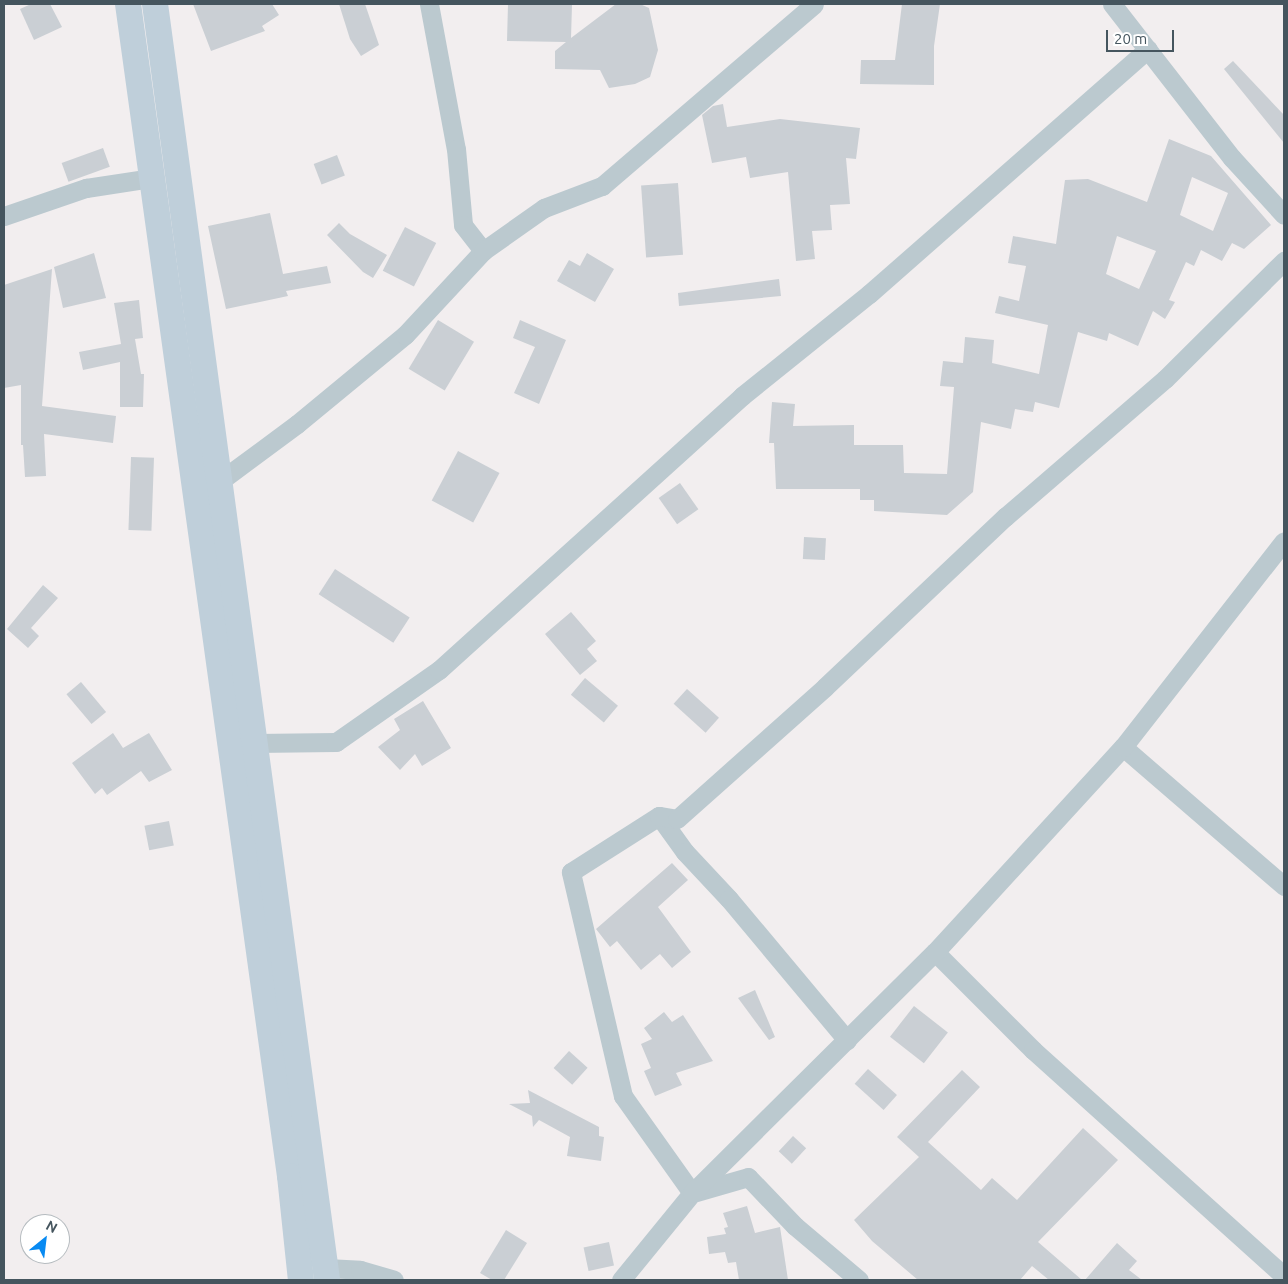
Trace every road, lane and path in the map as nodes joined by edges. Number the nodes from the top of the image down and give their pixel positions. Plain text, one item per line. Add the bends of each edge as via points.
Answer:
1 (128, 4) edge
2 (155, 4) edge
3 (429, 4) edge
4 (814, 4) edge
5 (1112, 4) edge
6 (1148, 49) junction
7 (152, 178) junction
8 (1284, 215) edge
9 (4, 216) edge
10 (483, 251) junction
11 (1284, 261) edge
12 (220, 481) junction
13 (1284, 541) edge
14 (255, 743) junction
15 (1123, 747) junction
16 (659, 816) junction
17 (1284, 886) edge
18 (935, 952) junction
19 (847, 1040) junction
20 (288, 1075) junction
21 (692, 1193) junction
22 (326, 1274) edge
23 (1284, 1276) edge
24 (301, 1280) edge
25 (394, 1280) edge
26 (622, 1280) edge
27 (859, 1280) edge

1 - 7 main road
2 - 12 main road
3 - 10 street via 456,149 462,225
4 - 10 street via 602,186 544,208
5 - 6 street
6 - 8 street via 1232,158
6 - 14 street via 869,294 742,396 439,670 336,742
7 - 9 street via 86,188
7 - 20 main road
10 - 12 street via 405,335 297,424
11 - 16 street via 1165,379 1005,517 825,687 712,788 676,819
12 - 14 main road
13 - 15 street
14 - 20 main road
15 - 17 street
15 - 18 street
16 - 19 street via 685,852 729,899
16 - 21 street via 571,872 623,1096
18 - 19 street
18 - 23 street via 1033,1050
19 - 21 street
20 - 22 main road
20 - 24 main road
21 - 26 street
21 - 27 street via 748,1176 796,1226
22 - 25 street via 360,1270

